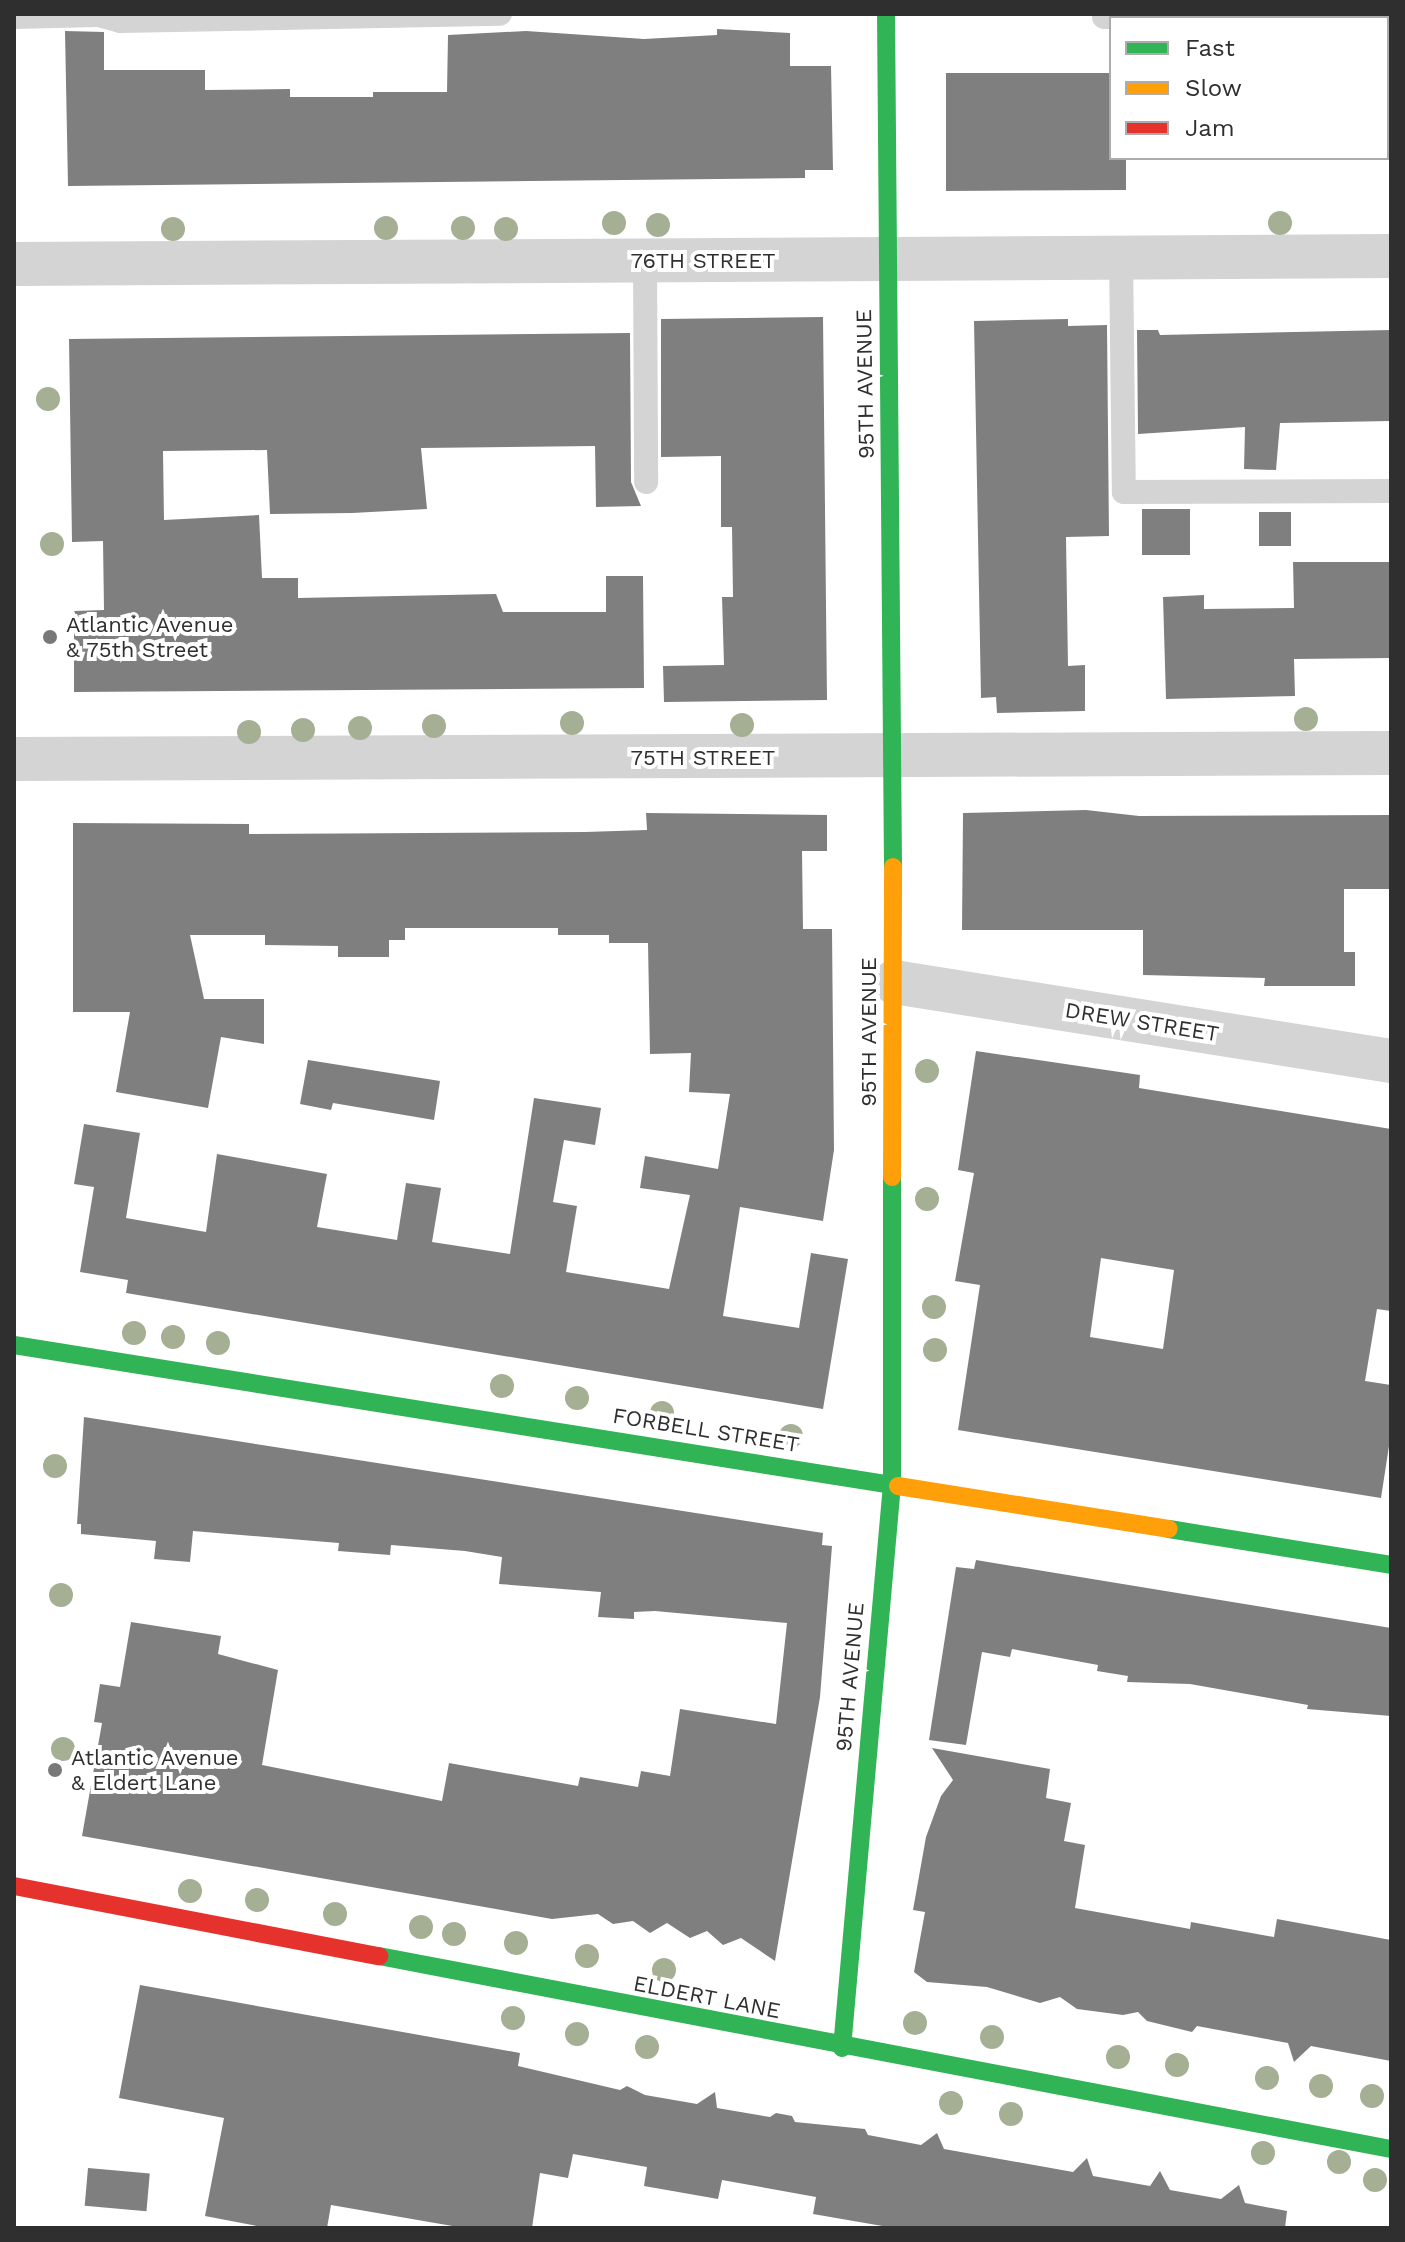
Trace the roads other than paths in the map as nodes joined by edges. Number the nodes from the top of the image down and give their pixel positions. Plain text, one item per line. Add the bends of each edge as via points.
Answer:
1 (500, 14) edge
2 (886, 14) edge
3 (1391, 15) edge
4 (1248, 16) edge
5 (14, 17) edge
6 (1104, 17) dead end
7 (1109, 17) edge
8 (1391, 256) edge
9 (1121, 258) junction
10 (888, 260) junction
11 (645, 261) junction
12 (14, 264) edge
13 (646, 482) dead end
14 (1391, 491) edge
15 (1391, 753) edge
16 (892, 758) junction
17 (14, 759) edge
18 (894, 982) junction
19 (1391, 1061) edge
20 (14, 1345) edge
21 (892, 1484) junction
22 (1391, 1565) edge
23 (14, 1886) edge
24 (842, 2048) junction
25 (1391, 2149) edge

1 - 5 lane via 121,21 98,15
2 - 10 street, 95TH AVENUE
3 - 4 lane
6 - 7 lane
8 - 9 street, 76TH STREET
9 - 10 street, 76TH STREET
9 - 14 lane via 1124,492
10 - 11 street, 76TH STREET
10 - 16 street, 95TH AVENUE
11 - 12 street, 76TH STREET
11 - 13 lane
15 - 16 street, 75TH STREET
16 - 17 street, 75TH STREET
16 - 18 street, 95TH AVENUE
18 - 19 street, DREW STREET
18 - 21 street, 95TH AVENUE
20 - 21 street, FORBELL STREET
21 - 22 street, FORBELL STREET
21 - 24 street, 95TH AVENUE
23 - 24 street, ELDERT LANE
24 - 25 street, ELDERT LANE

